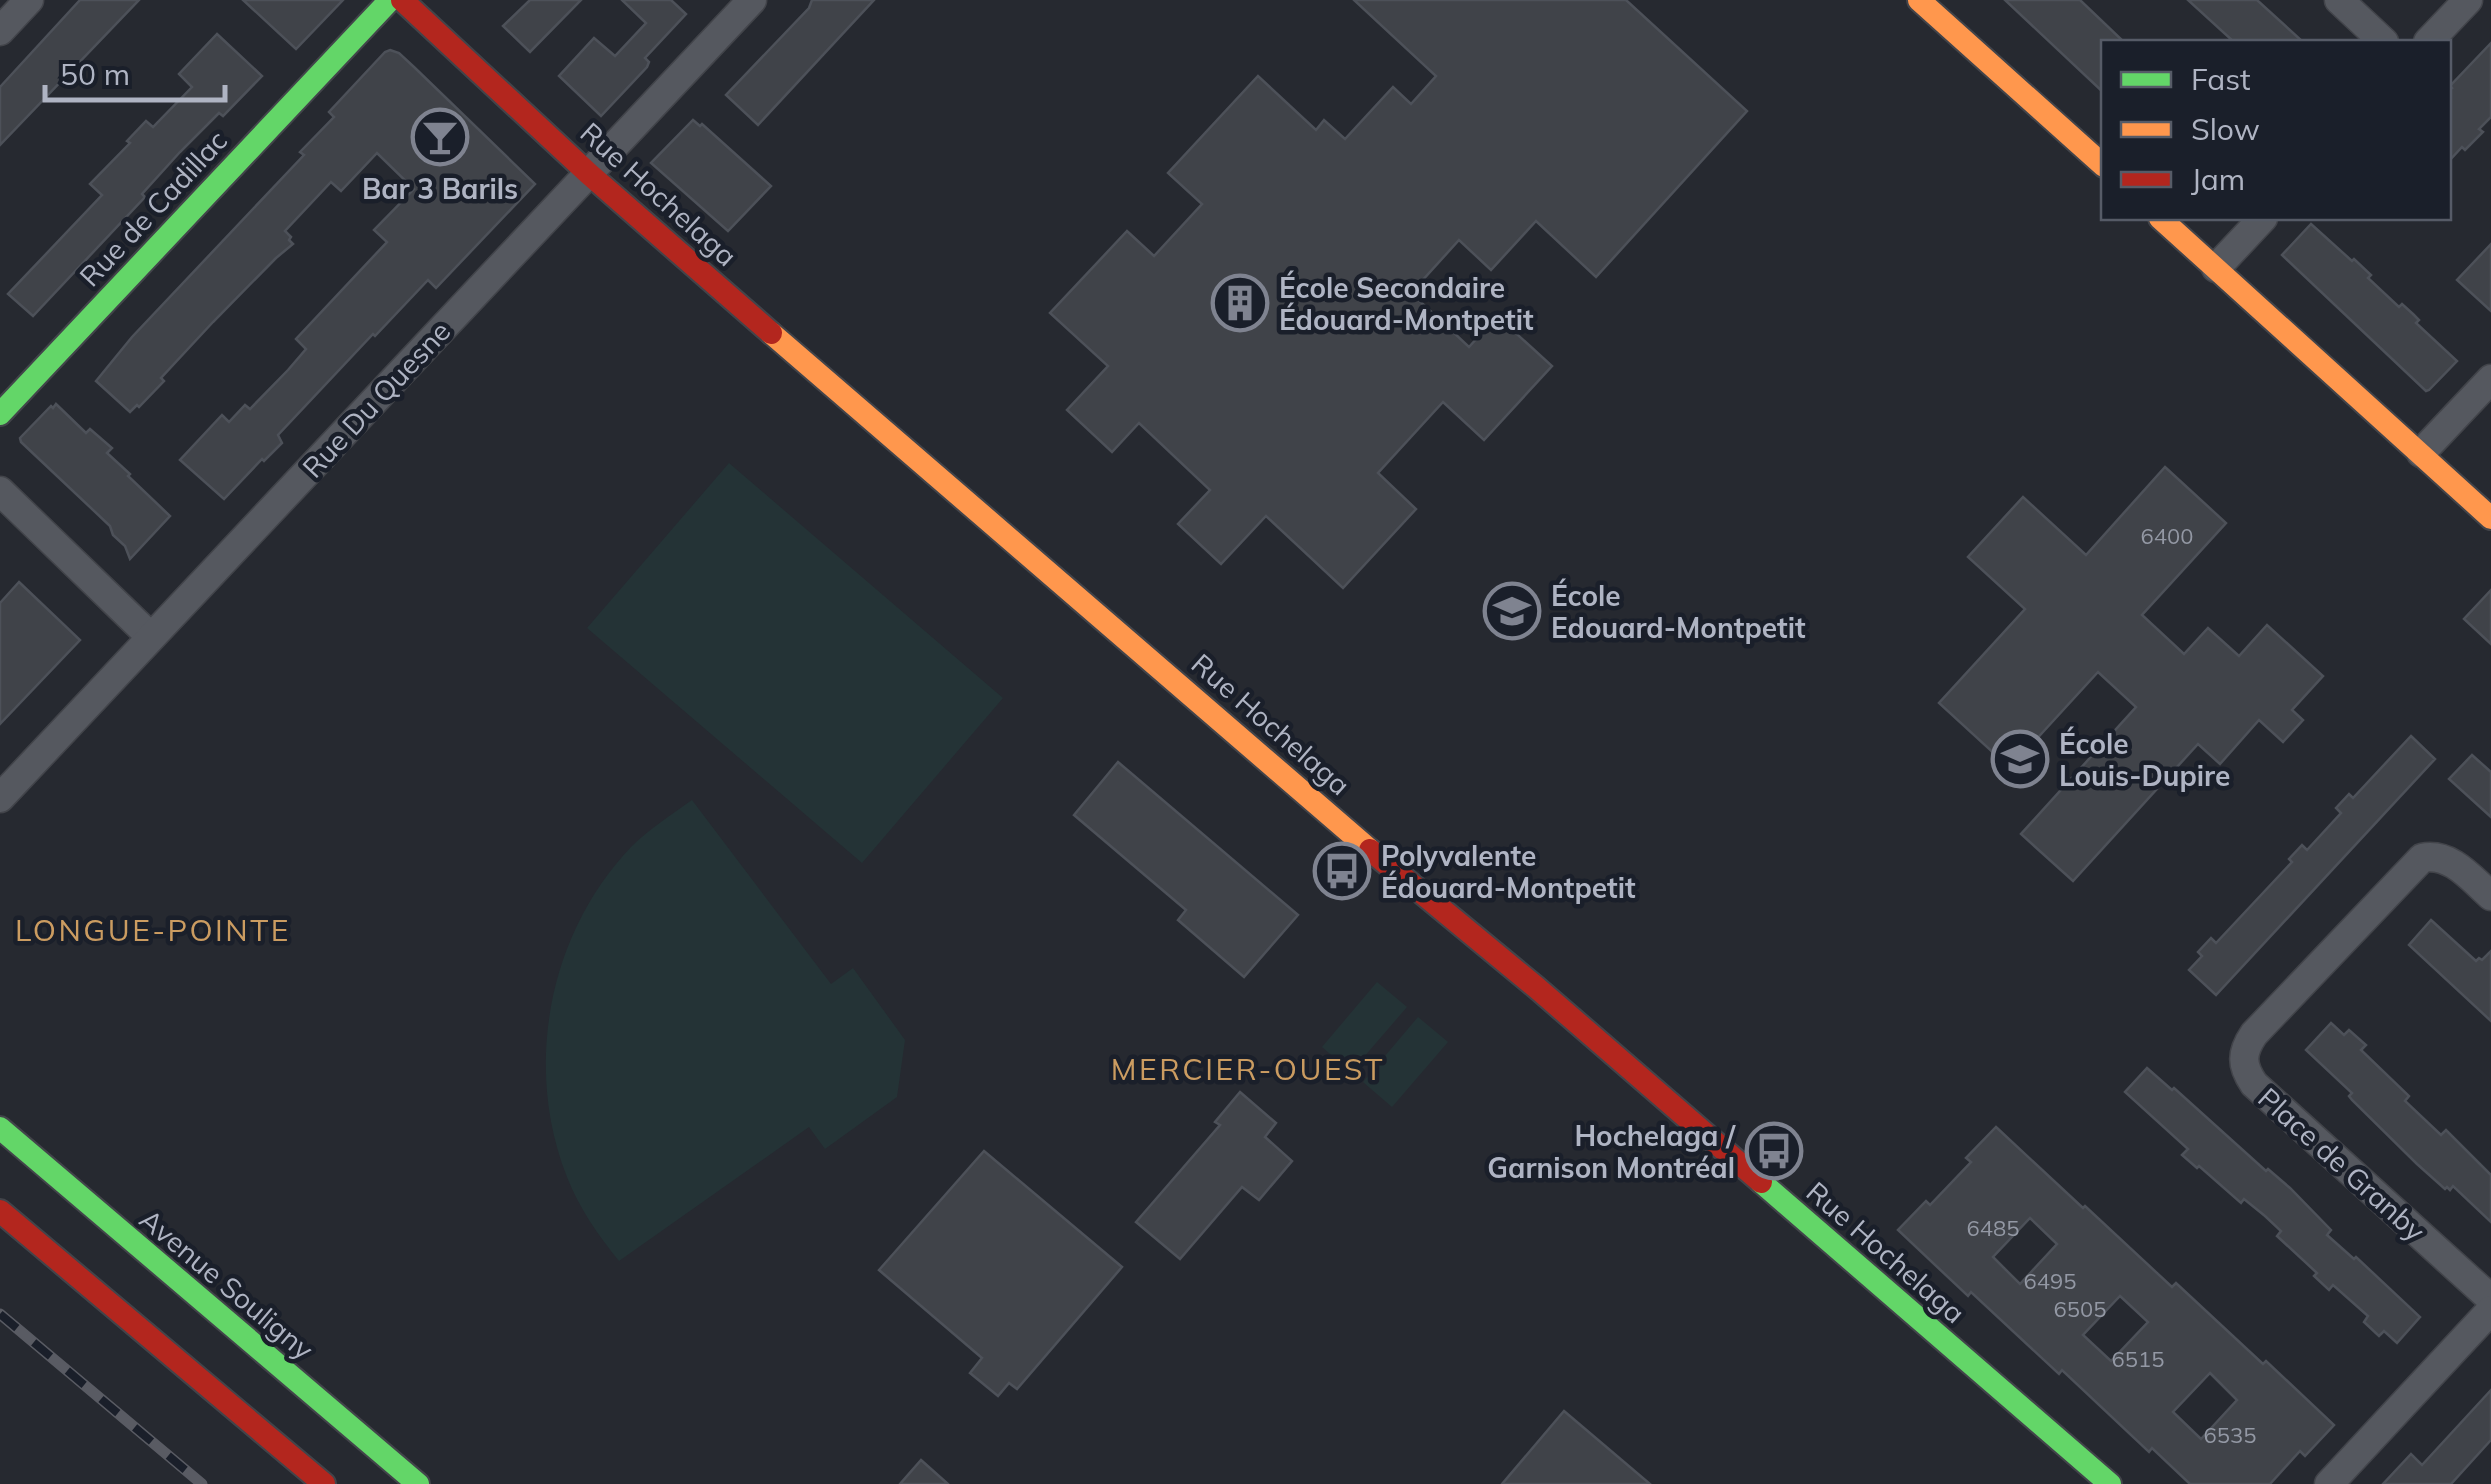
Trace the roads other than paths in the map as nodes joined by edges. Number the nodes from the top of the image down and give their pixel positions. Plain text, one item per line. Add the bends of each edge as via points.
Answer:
1 (29, 0) edge
2 (390, 0) edge
3 (402, 0) edge
4 (752, 0) edge
5 (1919, 0) edge
6 (2339, 0) edge
7 (2468, 0) edge
8 (0, 31) edge
9 (2382, 40) edge
10 (2430, 40) edge
11 (2101, 163) edge
12 (588, 173) junction
13 (2162, 220) edge
14 (2261, 220) edge
15 (2216, 268) junction
16 (2491, 379) edge
17 (0, 414) edge
18 (2421, 453) junction
19 (0, 491) edge
20 (2491, 518) edge
21 (152, 637) junction
22 (0, 798) edge
23 (2491, 896) edge
24 (0, 1128) edge
25 (0, 1211) edge
26 (2491, 1299) edge
27 (2491, 1310) edge
28 (324, 1484) edge
29 (418, 1484) edge
30 (2110, 1484) edge
31 (2329, 1484) edge

1 - 8 street
2 - 17 main road, Rue de Cadillac
3 - 12 main road, Rue Hochelaga
4 - 12 street, Rue Du Quesne
5 - 11 main road
6 - 9 street
7 - 10 street
12 - 21 street, Rue Du Quesne
12 - 30 main road, Rue Hochelaga
13 - 15 main road
14 - 15 street
15 - 18 main road
16 - 18 street
18 - 20 main road
19 - 21 street
21 - 22 street, Rue Du Quesne
23 - 26 street, Place de Granby via 2449,861 2422,858 2254,1034 2242,1060 2254,1084
24 - 29 main road, Avenue Souligny
25 - 28 main road
27 - 31 street

